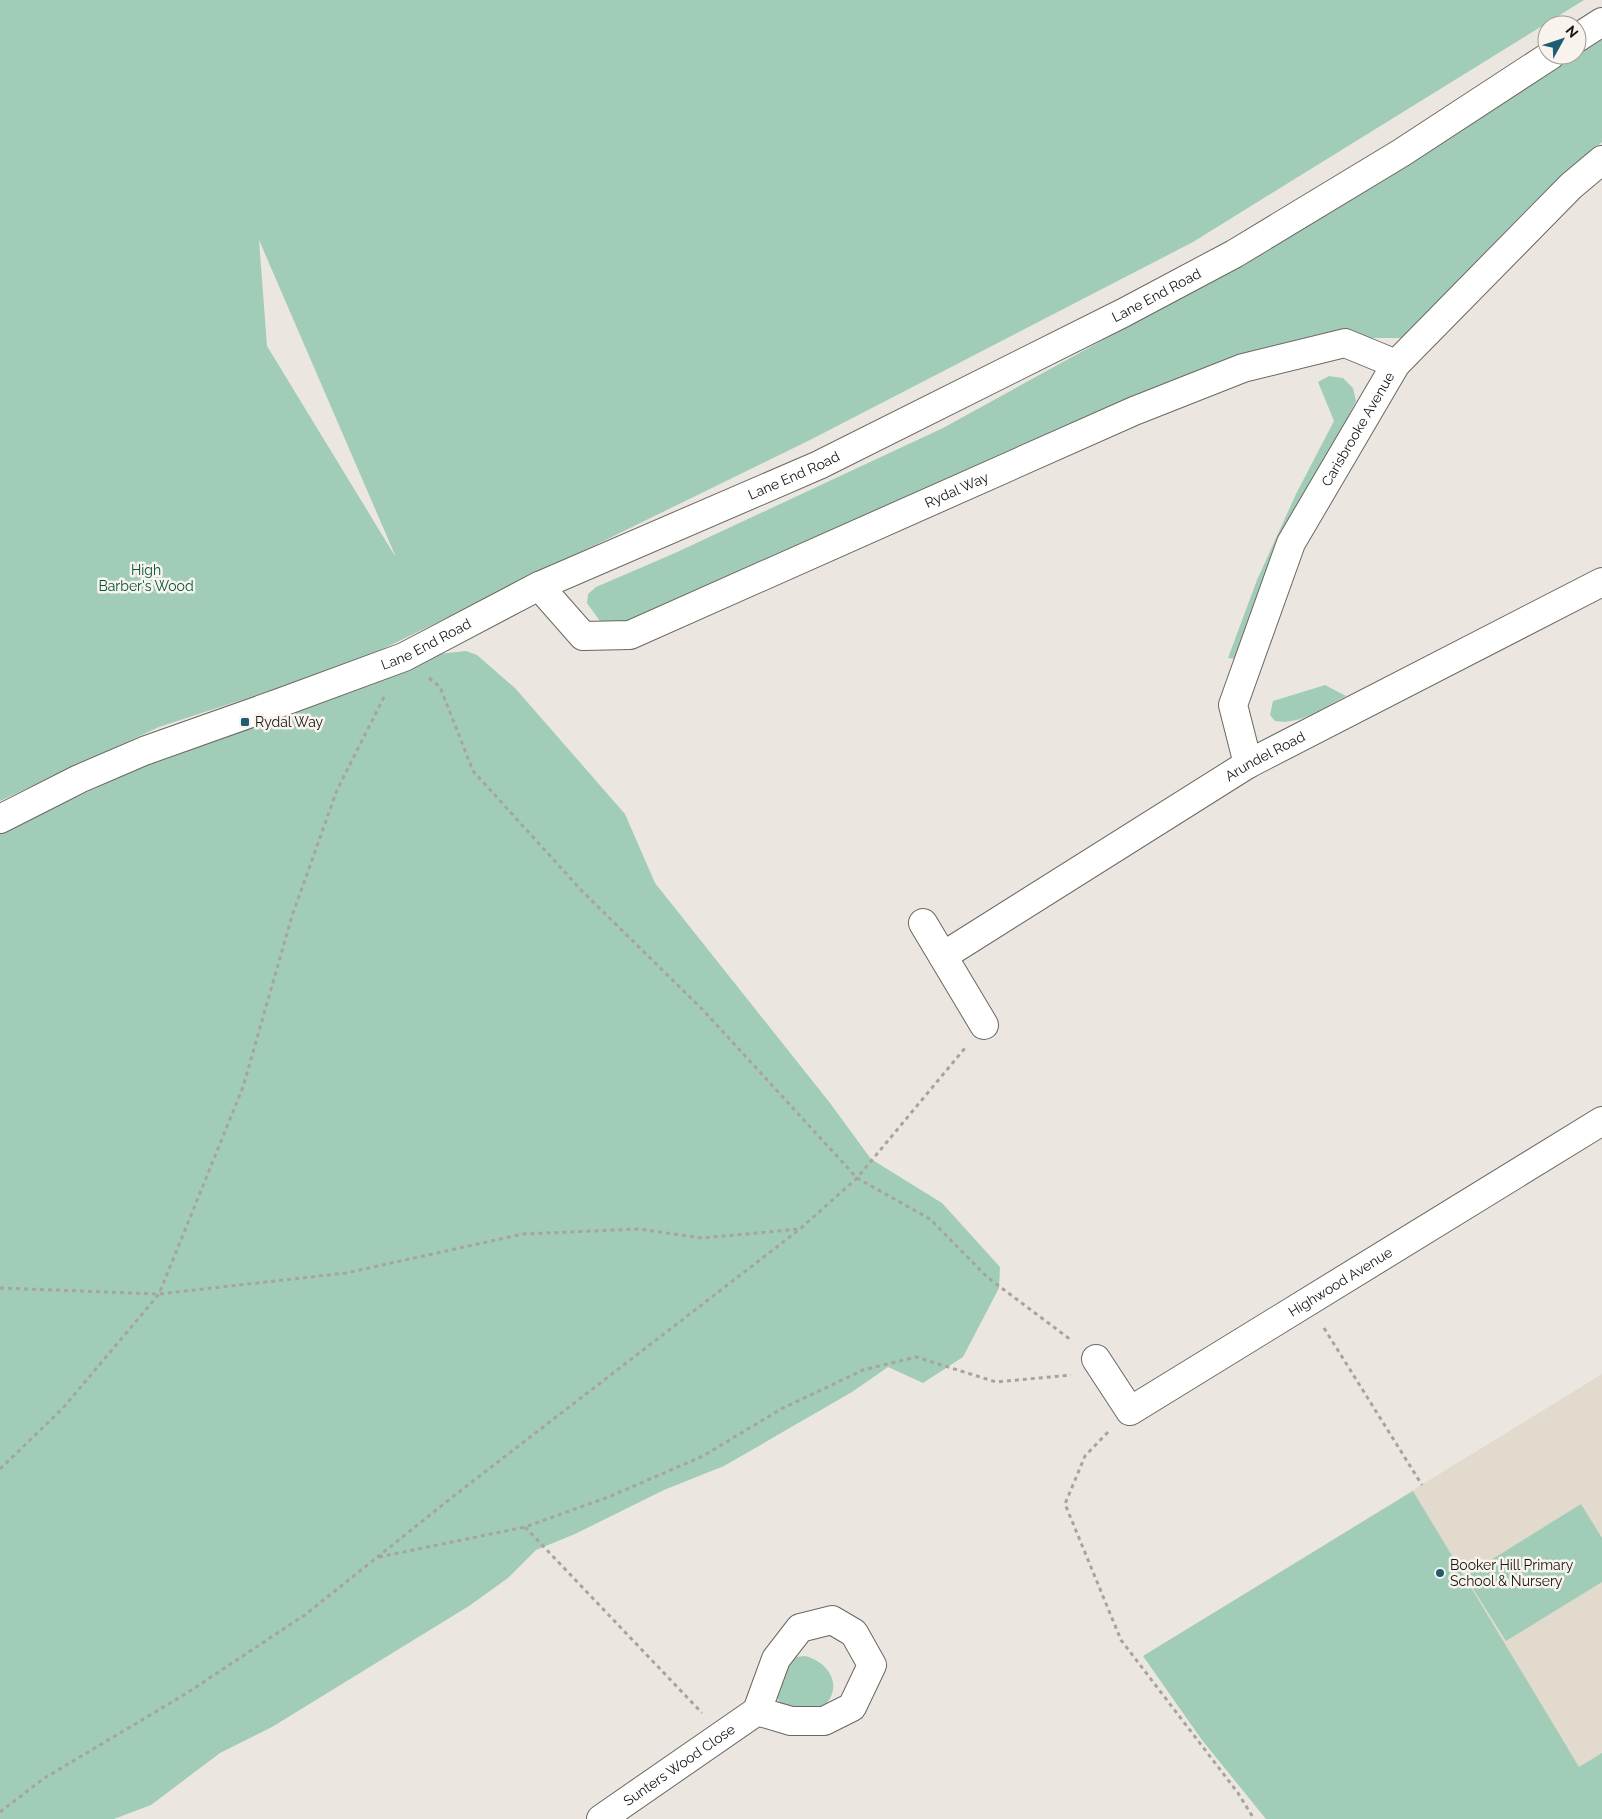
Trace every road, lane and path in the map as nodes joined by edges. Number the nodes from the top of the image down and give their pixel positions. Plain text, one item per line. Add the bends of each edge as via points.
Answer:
1 (1602, 22) edge
2 (1587, 32) edge
3 (1537, 64) edge
4 (1602, 160) edge
5 (1396, 364) junction
6 (1602, 582) edge
7 (540, 586) junction
8 (404, 657) junction
9 (1248, 764) junction
10 (0, 819) edge
11 (923, 923) dead end
12 (943, 956) junction
13 (984, 1025) joint
14 (1602, 1121) edge
15 (857, 1178) junction
16 (800, 1229) junction
17 (0, 1288) edge
18 (159, 1294) junction
19 (1308, 1302) junction
20 (1096, 1359) junction
21 (1130, 1410) junction
22 (0, 1469) edge
23 (1422, 1485) dead end
24 (525, 1526) junction
25 (379, 1557) junction
26 (757, 1711) dead end
27 (722, 1735) junction
28 (0, 1812) edge
29 (601, 1819) edge
30 (1254, 1819) edge

1 - 2 street
3 - 7 street, Lane End Road via 1402,153 1234,254 1132,309 819,465
4 - 5 street, Carisbrooke Avenue via 1572,186
5 - 7 street, Rydal Way via 1345,343 1242,368 1134,411 630,635 583,636
5 - 9 street, Carisbrooke Avenue via 1291,543 1233,705
6 - 9 street, Arundel Road
7 - 8 street, Lane End Road
8 - 10 street, Lane End Road via 144,751
8 - 15 path via 440,687 473,771 582,891 703,1010
8 - 18 path via 337,790 292,916 243,1087
9 - 12 street, Arundel Road
11 - 12 street
12 - 13 street
13 - 15 path
14 - 19 street, Highwood Avenue
15 - 16 path
15 - 20 path via 930,1219 987,1277
16 - 18 path via 702,1238 639,1229 523,1234 346,1273
16 - 25 path
17 - 18 path
18 - 22 path via 63,1408
19 - 21 street, Highwood Avenue
19 - 23 path
20 - 21 street
20 - 24 path via 1072,1375 996,1382 916,1357 863,1370 781,1409 703,1456 611,1496
21 - 30 path via 1085,1456 1065,1504 1121,1640 1238,1793
24 - 25 path
24 - 27 path
25 - 28 path via 306,1614 187,1693 43,1779
26 - 27 street, Sunters Wood Close
27 - 29 street, Sunters Wood Close

